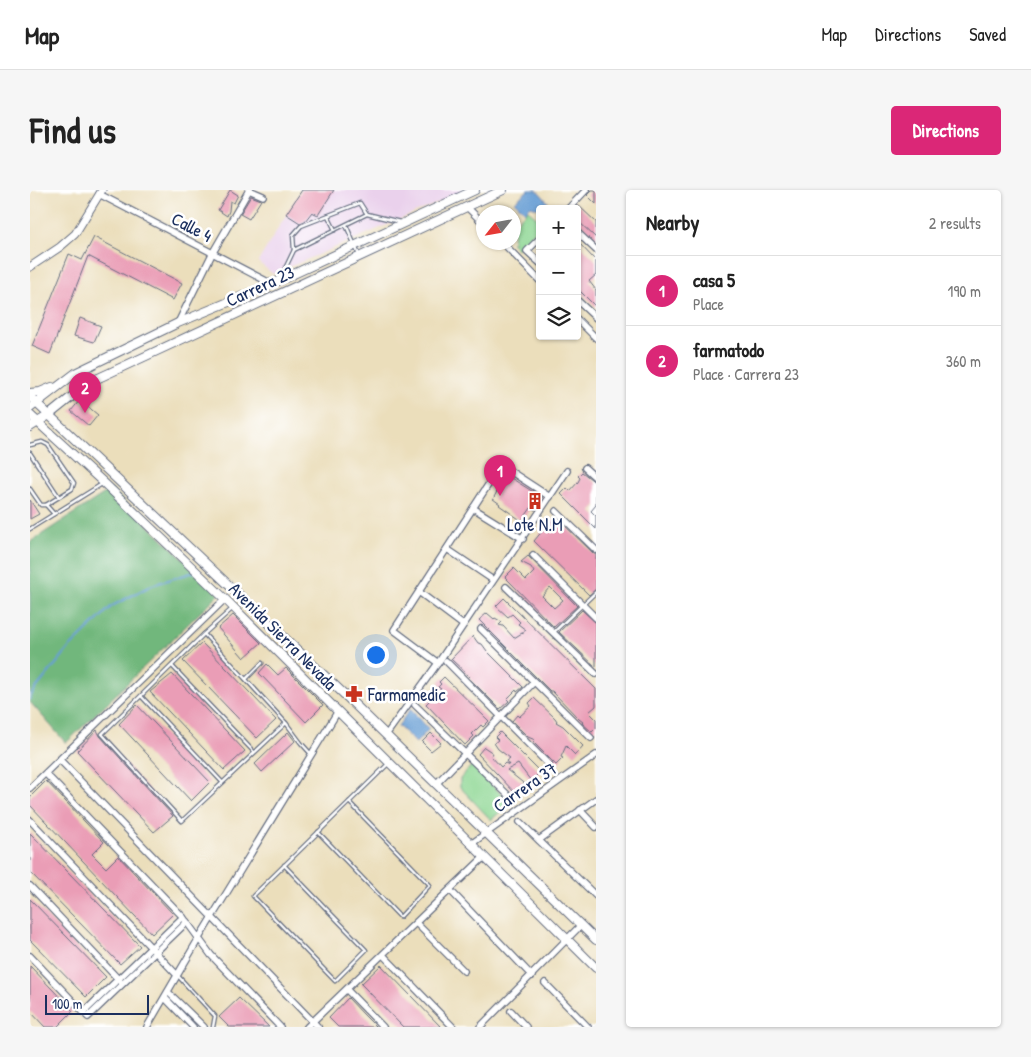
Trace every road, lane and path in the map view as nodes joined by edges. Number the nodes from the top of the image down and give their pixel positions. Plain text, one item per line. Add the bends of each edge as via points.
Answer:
1 (249, 190) edge
2 (475, 190) edge
3 (503, 190) edge
4 (586, 190) edge
5 (100, 192) edge
6 (263, 196) dead end
7 (572, 205) edge
8 (467, 207) junction
9 (367, 214) junction
10 (476, 215) edge
11 (328, 216) junction
12 (404, 223) junction
13 (346, 225) junction
14 (335, 230) junction
15 (581, 236) edge
16 (536, 242) edge
17 (355, 245) junction
18 (294, 250) junction
19 (510, 250) edge
20 (596, 250) edge
21 (212, 254) junction
22 (360, 256) junction
23 (536, 259) edge
24 (30, 267) edge
25 (536, 277) edge
26 (276, 282) junction
27 (581, 304) edge
28 (596, 318) edge
29 (178, 323) junction
30 (581, 323) edge
31 (596, 338) edge
32 (77, 372) junction
33 (30, 395) edge
34 (33, 406) edge
35 (30, 415) edge
36 (49, 415) junction
37 (37, 422) junction
38 (30, 427) edge
39 (30, 445) edge
40 (30, 453) edge
41 (586, 468) dead end
42 (567, 472) dead end
43 (596, 478) edge
44 (104, 483) junction
45 (30, 489) edge
46 (59, 497) junction
47 (550, 497) junction
48 (46, 505) junction
49 (473, 508) junction
50 (556, 511) dead end
51 (54, 514) junction
52 (30, 529) edge
53 (523, 539) junction
54 (447, 549) junction
55 (596, 550) edge
56 (534, 555) dead end
57 (493, 580) junction
58 (506, 587) dead end
59 (419, 592) junction
60 (596, 592) edge
61 (225, 600) junction
62 (583, 605) junction
63 (234, 608) junction
64 (596, 618) edge
65 (463, 625) junction
66 (481, 629) dead end
67 (552, 633) junction
68 (204, 634) junction
69 (446, 661) dead end
70 (262, 663) dead end
71 (438, 663) junction
72 (172, 666) junction
73 (596, 674) edge
74 (246, 679) junction
75 (534, 682) junction
76 (141, 696) junction
77 (415, 705) dead end
78 (338, 711) junction
79 (502, 716) junction
80 (286, 722) junction
81 (386, 735) junction
82 (591, 738) dead end
83 (254, 752) junction
84 (465, 754) junction
85 (312, 755) junction
86 (596, 755) edge
87 (60, 760) junction
88 (390, 763) junction
89 (550, 765) dead end
90 (46, 774) junction
91 (222, 782) junction
92 (436, 784) junction
93 (30, 788) edge
94 (507, 794) dead end
95 (596, 799) edge
96 (349, 802) junction
97 (580, 810) junction
98 (30, 820) edge
99 (520, 822) dead end
100 (596, 827) edge
101 (318, 832) junction
102 (486, 833) junction
103 (539, 840) junction
104 (471, 844) junction
105 (484, 857) junction
106 (284, 865) junction
107 (30, 886) edge
108 (450, 890) junction
109 (596, 896) edge
110 (212, 918) junction
111 (185, 920) junction
112 (416, 923) junction
113 (581, 925) junction
114 (199, 938) junction
115 (568, 940) junction
116 (596, 940) edge
117 (151, 946) junction
118 (156, 952) junction
119 (383, 955) junction
120 (30, 956) edge
121 (596, 968) edge
122 (464, 971) dead end
123 (177, 975) junction
124 (532, 976) junction
125 (118, 978) junction
126 (545, 983) dead end
127 (123, 985) junction
128 (347, 990) junction
129 (166, 995) junction
130 (511, 1011) dead end
131 (84, 1012) junction
132 (313, 1022) junction
133 (147, 1027) edge
134 (193, 1027) edge
135 (204, 1027) edge
136 (213, 1027) edge
137 (280, 1027) edge
138 (308, 1027) edge
139 (318, 1027) edge
140 (383, 1027) edge
141 (452, 1027) edge
142 (480, 1027) edge
143 (526, 1027) edge
144 (588, 1027) edge

1 - 6 street
1 - 21 street
2 - 12 main road, Carrera 23
3 - 8 main road, Carrera 23
4 - 7 street
5 - 21 street, Calle 4
5 - 24 street via 75,234
8 - 10 street
8 - 22 main road, Carrera 23
9 - 11 lane via 360,203
9 - 12 lane
9 - 13 lane
11 - 14 lane
11 - 18 lane via 301,226 293,235
12 - 17 main road, Carrera 23
13 - 14 lane
13 - 17 lane
14 - 18 lane
15 - 20 street
16 - 23 street via 527,251
17 - 22 lane
17 - 26 main road, Carrera 23
18 - 26 lane
19 - 25 street
21 - 26 street, Calle 4
21 - 29 street
22 - 36 main road, Carrera 23 via 90,382
26 - 29 main road, Carrera 23
27 - 28 street
29 - 32 main road, Carrera 23
30 - 31 street
32 - 33 main road via 46,390
32 - 34 main road, Carrera 23
33 - 34 main road, Avenida Sierra Nevada
34 - 36 main road, Avenida Sierra Nevada
35 - 37 main road, Avenida Sierra Nevada
36 - 37 main road, Carrera 23
36 - 81 main road, Avenida Sierra Nevada
37 - 38 main road, Carrera 23
37 - 44 main road, Avenida Sierra Nevada
39 - 46 lane via 42,442 48,445 74,483 72,489
40 - 46 lane
41 - 43 street
42 - 47 street
44 - 51 lane
44 - 61 main road, Avenida Sierra Nevada
45 - 48 lane via 41,505
46 - 48 lane
47 - 49 street via 500,465
47 - 53 street
48 - 51 lane
49 - 53 street
49 - 54 street
50 - 55 street
51 - 52 lane
53 - 57 street
54 - 57 street
54 - 59 street
56 - 62 street
57 - 65 street
58 - 67 street
59 - 65 street
59 - 71 street via 394,630
60 - 62 lane
61 - 63 main road, Avenida Sierra Nevada
61 - 87 street
62 - 64 street
62 - 67 lane
63 - 68 lane
63 - 78 main road, Avenida Sierra Nevada
65 - 71 street
66 - 75 street
67 - 73 street
68 - 72 lane
68 - 74 lane
69 - 79 street
70 - 74 lane
71 - 81 street
72 - 76 lane
72 - 83 lane
74 - 80 lane
75 - 79 street
75 - 82 street
76 - 91 lane
76 - 91 lane via 102,734 182,821
77 - 84 street
78 - 85 street
78 - 88 main road, Avenida Sierra Nevada
79 - 84 street
79 - 89 street
80 - 83 lane
80 - 85 lane
81 - 92 main road, Avenida Sierra Nevada
83 - 91 lane
84 - 92 street
84 - 94 street
85 - 110 street
86 - 102 street, Carrera 37
87 - 90 street
87 - 110 street
88 - 96 lane
88 - 104 main road, Avenida Sierra Nevada
90 - 93 street
90 - 111 street
92 - 102 main road, Avenida Sierra Nevada
95 - 97 street
96 - 101 lane
96 - 101 lane via 430,885 400,917
97 - 100 street
97 - 103 street
98 - 117 street
99 - 103 street
101 - 106 lane
102 - 104 street, Carrera 37
102 - 113 main road, Avenida Sierra Nevada
103 - 109 street
104 - 105 main road, Avenida Sierra Nevada
105 - 108 street
105 - 115 main road, Avenida Sierra Nevada
106 - 106 lane via 366,950 335,981 253,896
107 - 125 street
108 - 112 street
108 - 124 street
110 - 114 street
110 - 132 street
111 - 114 street
111 - 117 street
111 - 118 street
112 - 119 street
112 - 122 street
113 - 115 street
113 - 116 main road, Avenida Sierra Nevada
114 - 123 street
114 - 137 street via 211,955
115 - 121 main road, Avenida Sierra Nevada
115 - 124 street
117 - 118 street
117 - 125 street
118 - 123 street
118 - 127 street
119 - 128 street
119 - 141 street
120 - 131 street
123 - 129 street
123 - 136 lane via 215,1016
124 - 142 street
125 - 127 street
125 - 131 street
126 - 144 street
127 - 131 street via 88,1017
128 - 132 street
128 - 140 street
129 - 133 street
129 - 134 street
129 - 135 street
130 - 143 street
132 - 138 street
132 - 139 street

